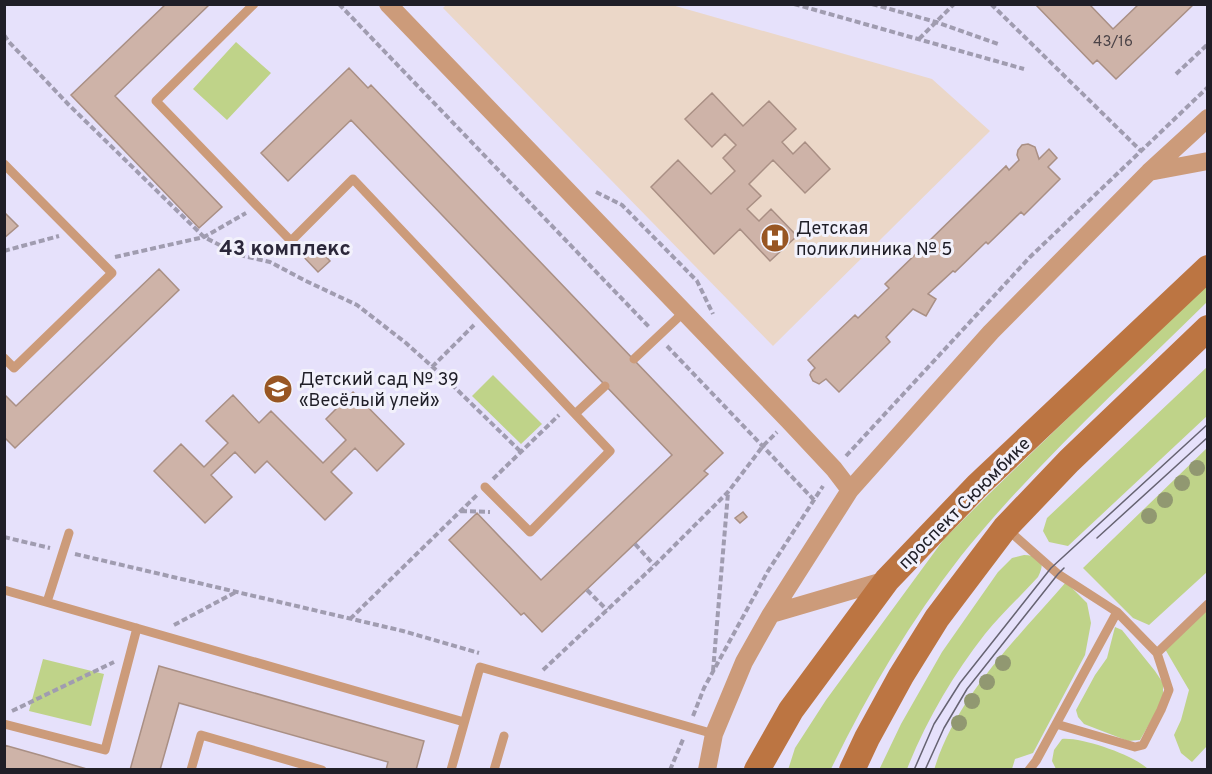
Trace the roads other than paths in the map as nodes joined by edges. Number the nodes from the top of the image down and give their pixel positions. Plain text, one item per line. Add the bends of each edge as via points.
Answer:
1 (254, 4) edge
2 (388, 4) edge
3 (1208, 118) edge
4 (1208, 161) edge
5 (4, 164) edge
6 (1149, 172) junction
7 (1208, 268) edge
8 (684, 312) junction
9 (1208, 328) edge
10 (4, 358) edge
11 (633, 359) dead end
12 (606, 386) dead end
13 (575, 414) junction
14 (485, 487) road end
15 (850, 490) junction
16 (1005, 528) junction
17 (69, 533) dead end
18 (887, 580) junction
19 (4, 590) edge
20 (47, 602) junction
21 (1208, 604) edge
22 (1117, 612) junction
23 (771, 614) junction
24 (137, 628) junction
25 (1157, 653) junction
26 (464, 722) junction
27 (4, 724) edge
28 (1056, 724) junction
29 (714, 734) junction
30 (504, 736) dead end
31 (761, 767) edge
32 (191, 770) edge
33 (322, 770) edge
34 (451, 770) edge
35 (494, 770) edge
36 (707, 770) edge
37 (852, 770) edge
38 (1029, 770) edge

1 - 13 lane via 156,101 291,241 353,179
2 - 8 street
3 - 6 street
4 - 6 street
5 - 10 lane via 112,273 14,368
6 - 15 street via 991,332
7 - 18 main road, проспект Сююмбике via 977,486
8 - 11 lane
8 - 15 street
9 - 16 main road
12 - 13 lane
13 - 14 lane via 610,451 531,532
15 - 23 street
16 - 22 lane via 1058,574
16 - 37 main road via 937,618
17 - 20 lane
18 - 23 street
18 - 31 main road, проспект Сююмбике via 791,710
19 - 20 lane
20 - 24 lane
21 - 25 lane
22 - 25 lane
22 - 28 lane
23 - 29 street via 744,662
24 - 26 lane
24 - 27 lane via 105,750
25 - 28 lane via 1169,690 1143,745 1135,747
26 - 29 lane via 480,667
26 - 34 lane
28 - 38 lane
29 - 36 street
30 - 35 lane
32 - 33 lane via 201,735

